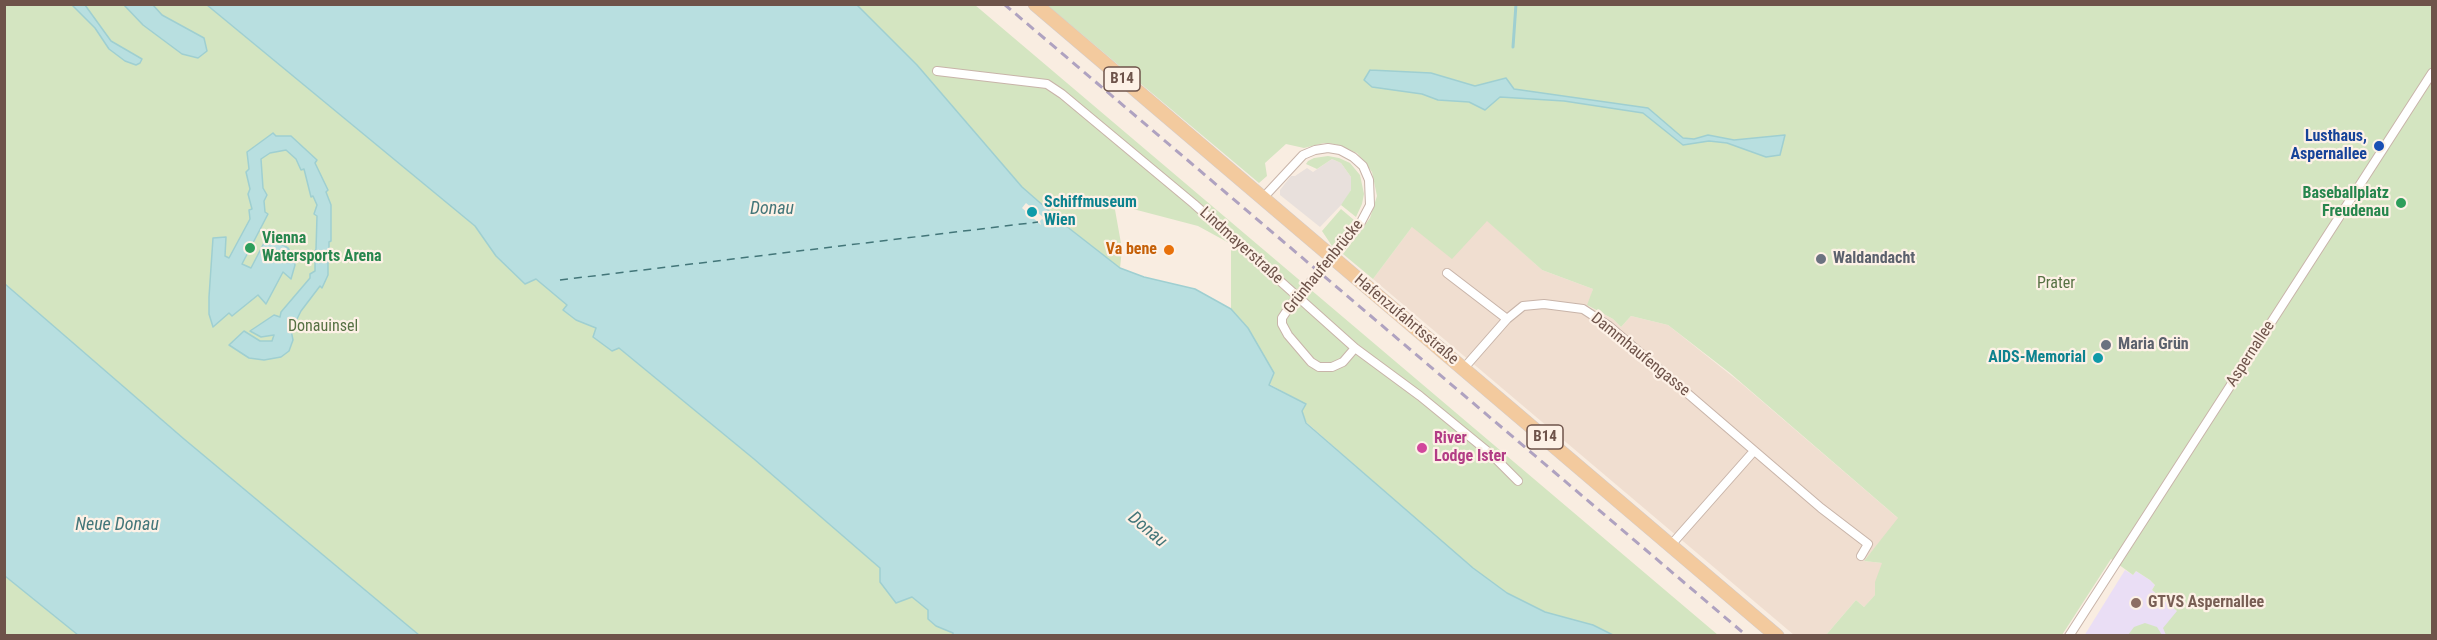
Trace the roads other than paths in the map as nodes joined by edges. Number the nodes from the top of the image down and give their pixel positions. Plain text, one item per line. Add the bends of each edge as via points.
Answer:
1 (1035, 4) edge
2 (937, 70) dead end
3 (2433, 73) edge
4 (1262, 199) junction
5 (1447, 273) dead end
6 (1507, 319) junction
7 (1355, 348) junction
8 (1464, 368) junction
9 (1754, 451) junction
10 (1518, 481) dead end
11 (1670, 546) junction
12 (1861, 556) dead end
13 (1777, 636) edge
14 (2069, 636) edge

1 - 4 main road, Hafenzufahrtsstraße / B14
2 - 7 street, Lindmayerstraße via 1047,84 1194,204
3 - 14 street, Aspernallee
4 - 7 street, Grünhaufenbrücke, bridge via 1303,155 1315,150 1340,150 1363,166 1371,193 1367,213 1282,318 1288,335 1319,368 1343,362
4 - 8 main road, Hafenzufahrtsstraße / B14
5 - 6 street
6 - 8 street, Dammhaufengasse
6 - 9 street, Dammhaufengasse via 1523,306 1544,304 1583,309 1610,326
7 - 10 street, Lindmayerstraße via 1492,454
8 - 11 main road, Hafenzufahrtsstraße / B14
9 - 11 street
9 - 12 street, Dammhaufengasse via 1868,544
11 - 13 main road, Hafenzufahrtsstraße / B14

